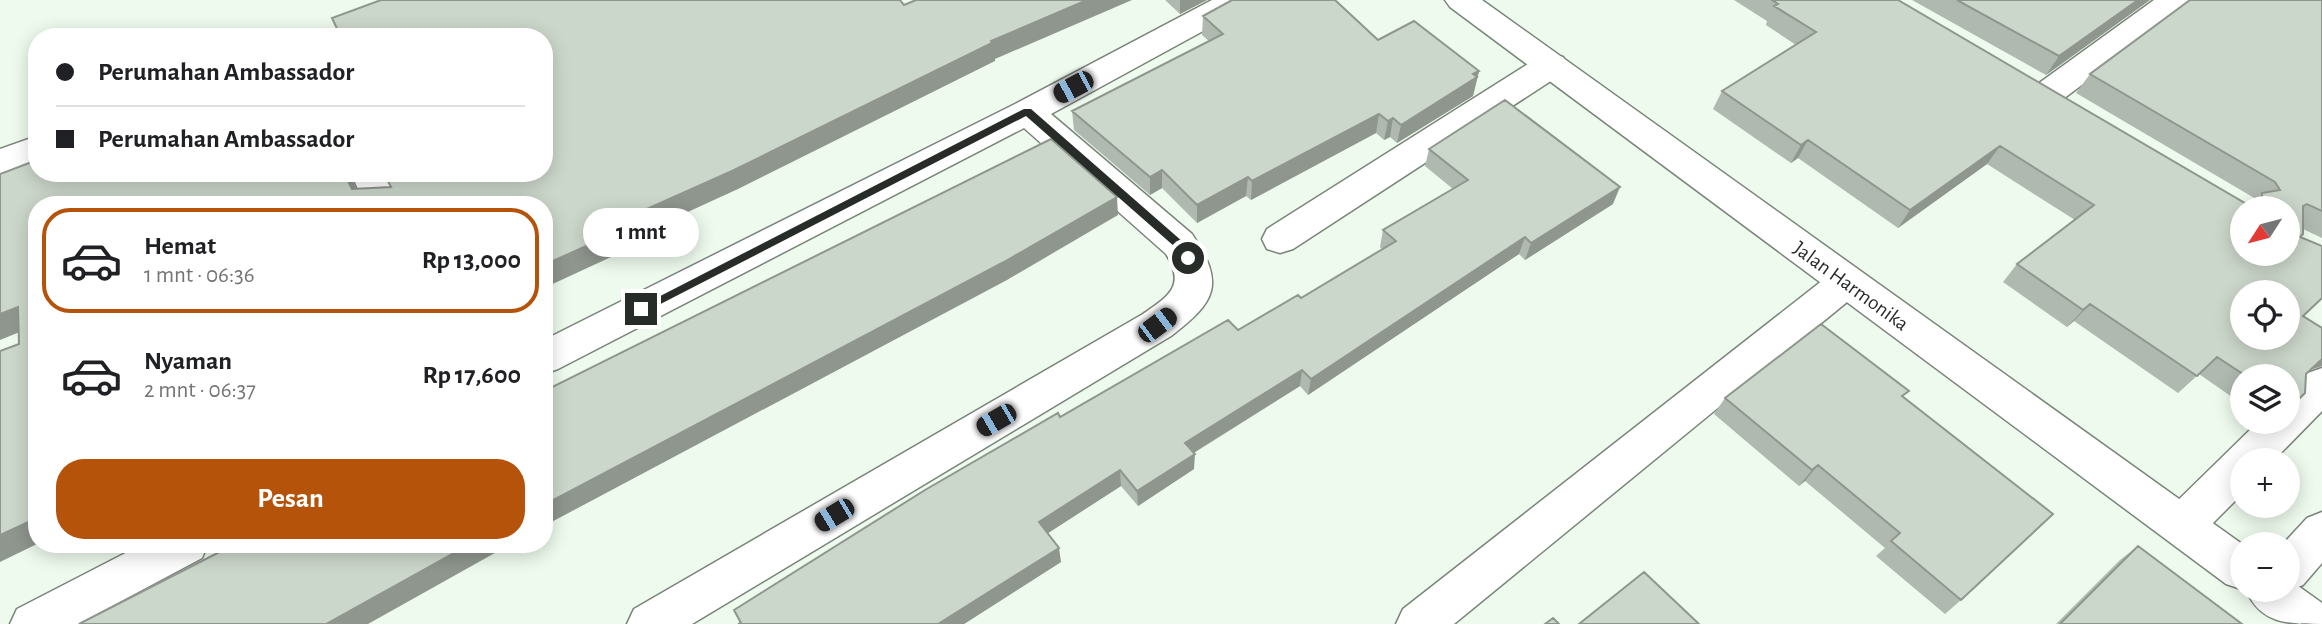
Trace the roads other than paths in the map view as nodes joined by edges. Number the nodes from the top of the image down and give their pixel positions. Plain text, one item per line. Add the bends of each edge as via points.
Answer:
1 (1236, 0) edge
2 (1461, 0) edge
3 (2175, 0) edge
4 (1551, 65) junction
5 (1027, 111) junction
6 (2082, 114) edge
7 (28, 151) edge
8 (0, 162) edge
9 (1280, 239) dead end
10 (1845, 283) junction
11 (553, 353) edge
12 (2322, 385) edge
13 (2300, 407) edge
14 (2273, 434) edge
15 (2259, 448) edge
16 (2230, 478) edge
17 (2182, 526) junction
18 (2322, 532) edge
19 (2300, 552) edge
20 (169, 553) edge
21 (2230, 558) edge
22 (2289, 602) edge
23 (33, 624) edge
24 (650, 624) edge
25 (1419, 624) edge
26 (2314, 624) edge

1 - 5 street
2 - 4 street, Jalan Harmonika
3 - 6 street via 2036,87
4 - 9 street
4 - 10 street, Jalan Harmonika
5 - 11 street
5 - 24 street via 1179,244 1195,277 1193,291 1157,325
7 - 8 street
10 - 17 street, Jalan Harmonika
10 - 25 street
12 - 13 street
14 - 15 street
16 - 17 street
17 - 21 street, Jalan Harmonika
18 - 19 street
20 - 23 street
22 - 26 street, Jalan Harmonika

